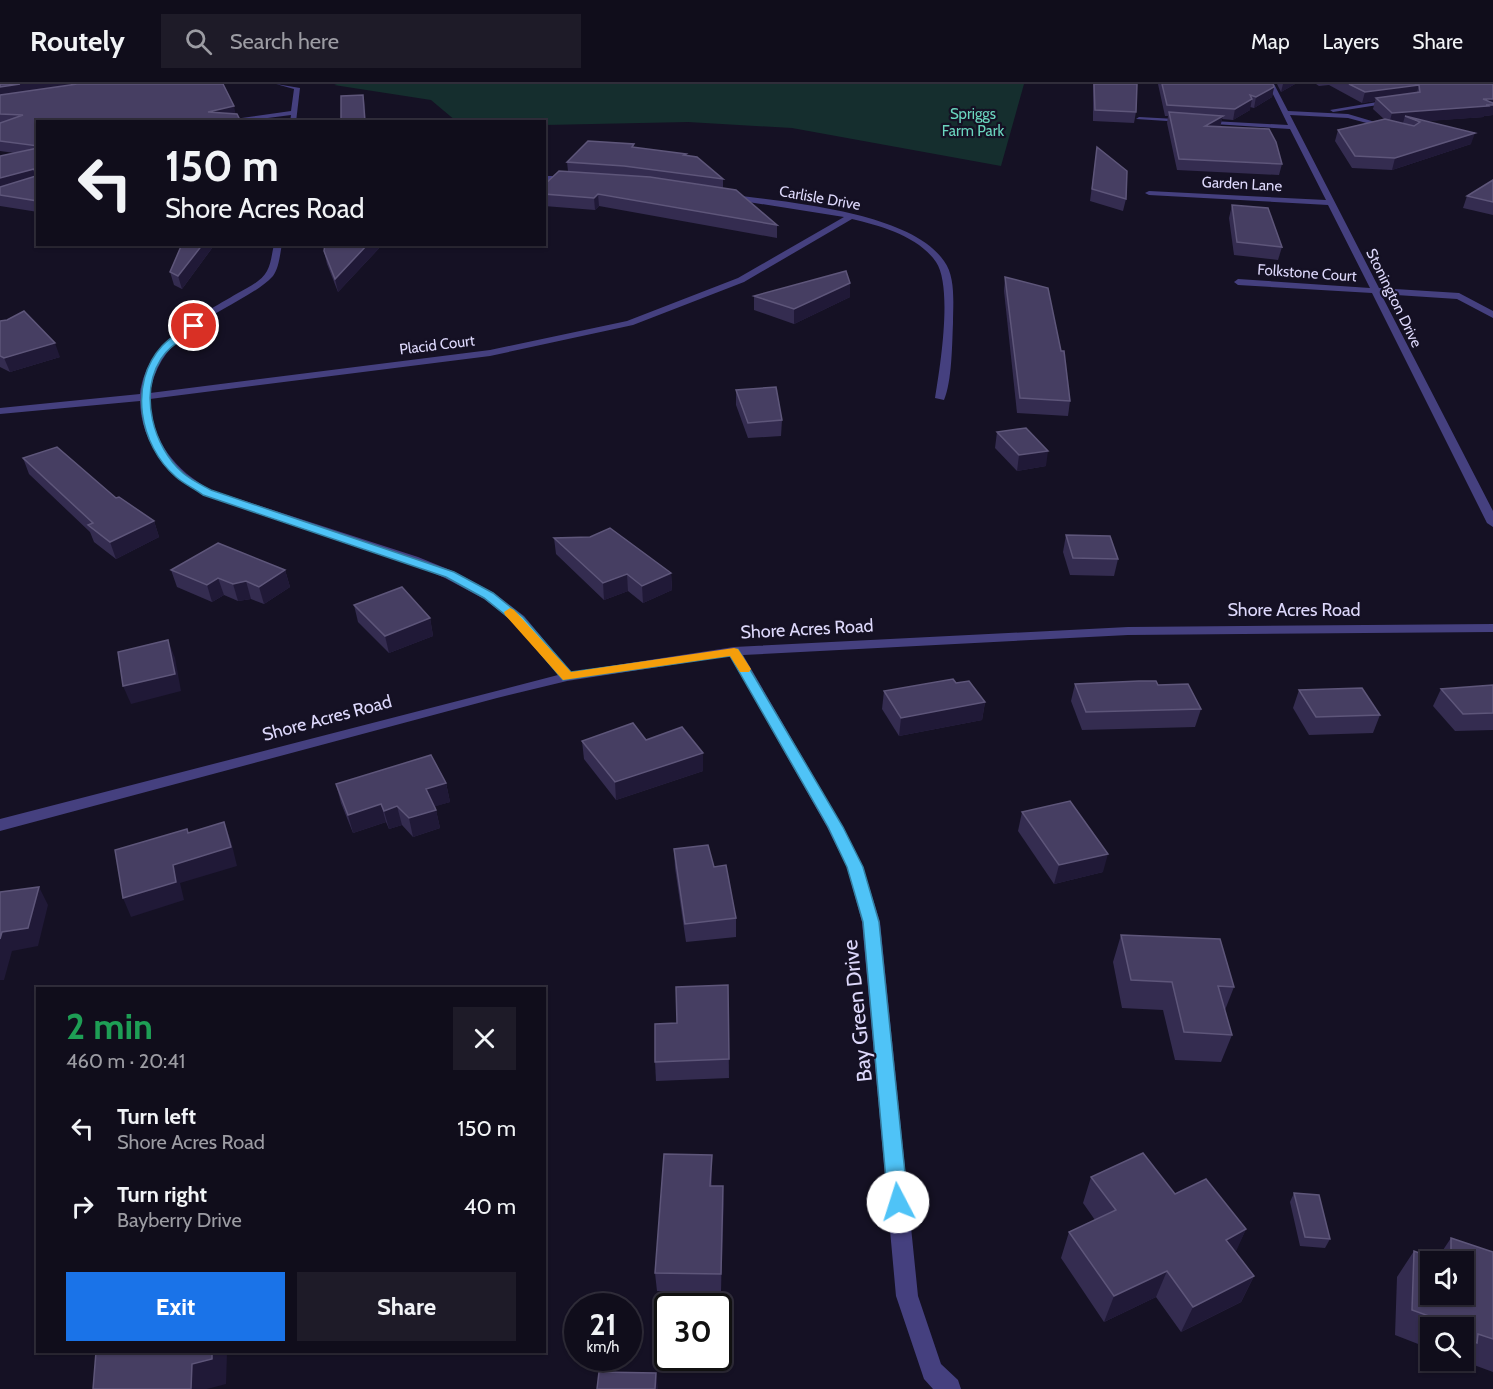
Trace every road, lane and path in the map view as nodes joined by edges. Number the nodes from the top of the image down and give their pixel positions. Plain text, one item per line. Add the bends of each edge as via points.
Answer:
1 (279, 84) edge
2 (307, 84) edge
3 (1271, 84) edge
4 (297, 88) junction
5 (1403, 100) edge
6 (1285, 112) junction
7 (294, 113) junction
8 (1329, 115) junction
9 (1139, 119) edge
10 (233, 120) edge
11 (293, 120) edge
12 (1291, 127) junction
13 (1400, 130) edge
14 (546, 178) edge
15 (579, 179) edge
16 (1149, 193) dead end
17 (718, 195) edge
18 (1333, 203) junction
19 (852, 216) junction
20 (277, 246) edge
21 (1239, 282) dead end
22 (1374, 291) junction
23 (1493, 315) edge
24 (145, 396) junction
25 (940, 398) dead end
26 (0, 411) edge
27 (1493, 523) edge
28 (1493, 628) edge
29 (734, 651) junction
30 (567, 677) junction
31 (0, 825) edge
32 (949, 1389) edge

1 - 4 street
2 - 4 street
3 - 6 street, Stonington Drive
4 - 7 street
5 - 8 street via 1333,110
6 - 8 street
6 - 12 street, Stonington Drive
7 - 10 street
7 - 11 street
8 - 13 street
9 - 12 street
12 - 18 street, Stonington Drive
14 - 15 street
16 - 18 street, Garden Lane
17 - 19 street, Carlisle Drive
18 - 22 street, Stonington Drive
19 - 24 street, Placid Court via 741,280 630,323 490,353
19 - 25 street, Carlisle Drive via 915,238 942,264 946,279 948,355
20 - 24 street via 270,273 259,284 166,346 148,376
21 - 22 street, Folkstone Court
22 - 23 street, Folkstone Court via 1459,296
22 - 27 street, Stonington Drive
24 - 26 street, Placid Court
24 - 30 street via 152,437 180,475 207,492 238,504 450,575 489,596 519,619
28 - 29 street, Shore Acres Road via 1128,631
29 - 30 street, Shore Acres Road
29 - 32 street, Bay Green Drive via 835,827 858,878 871,922 907,1296 932,1371
30 - 31 street, Shore Acres Road

